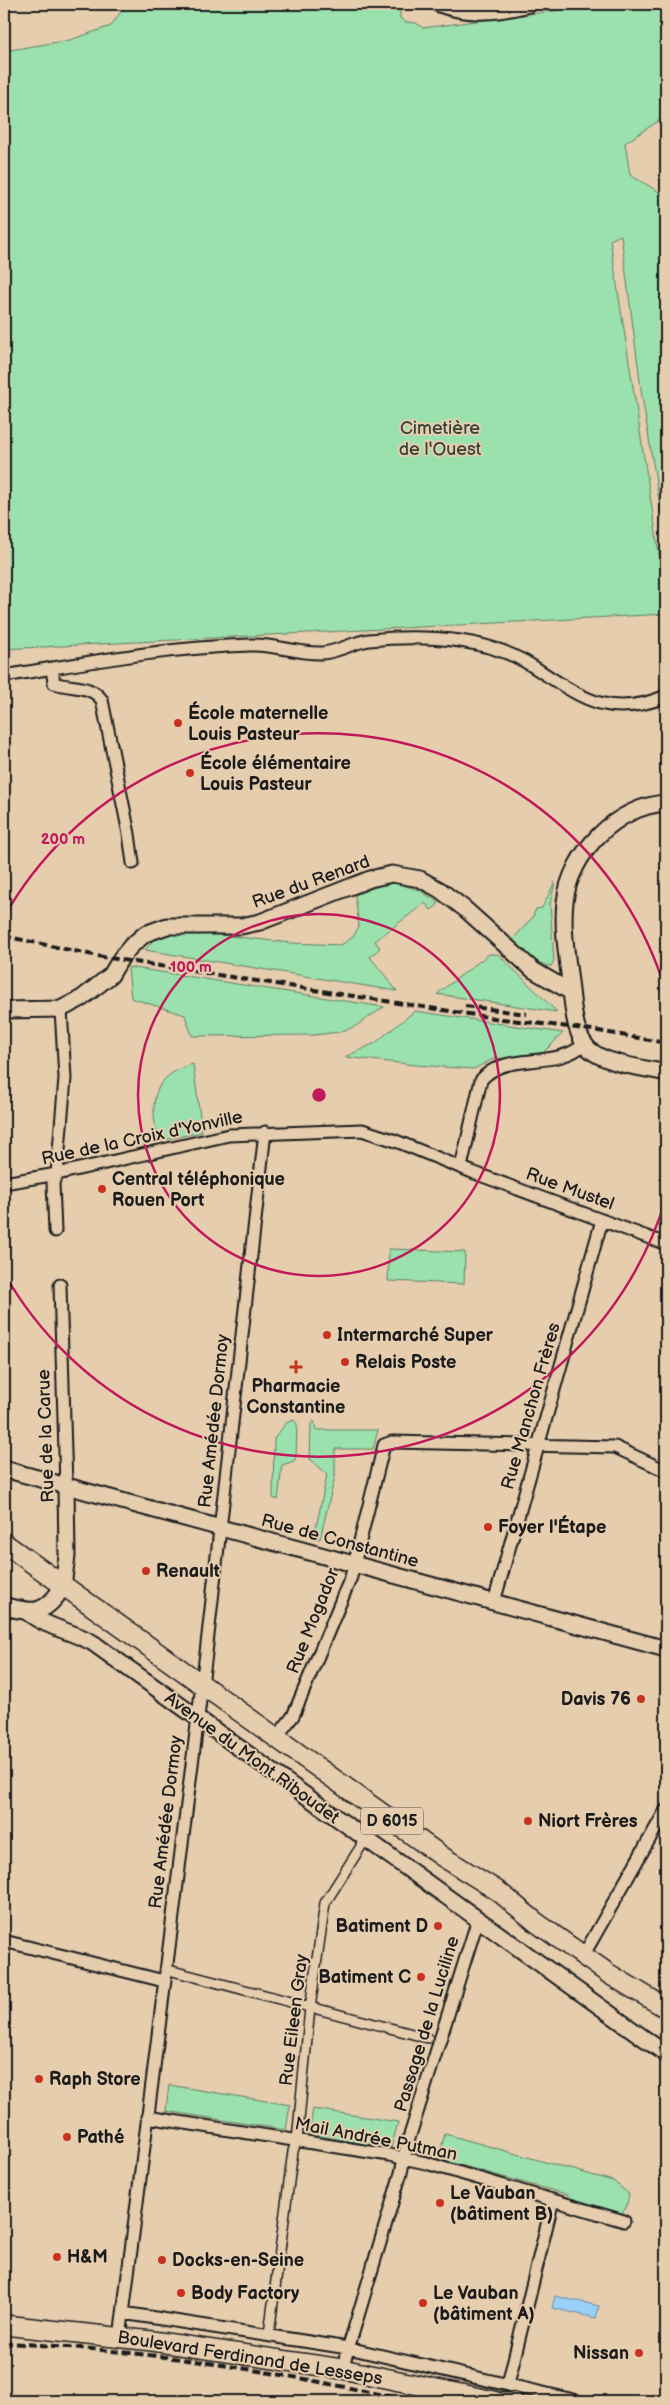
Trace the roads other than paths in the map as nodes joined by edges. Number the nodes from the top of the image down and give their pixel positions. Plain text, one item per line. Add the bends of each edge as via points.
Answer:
1 (439, 4) edge
2 (461, 4) edge
3 (529, 4) edge
4 (481, 12) junction
5 (52, 668) junction
6 (4, 676) edge
7 (666, 696) edge
8 (666, 803) edge
9 (133, 862) dead end
10 (572, 992) junction
11 (60, 1009) junction
12 (4, 1010) edge
13 (584, 1044) junction
14 (666, 1073) edge
15 (264, 1132) junction
16 (461, 1167) junction
17 (57, 1174) junction
18 (4, 1183) edge
19 (602, 1220) junction
20 (55, 1231) dead end
21 (666, 1244) edge
22 (60, 1285) dead end
23 (537, 1446) junction
24 (4, 1469) edge
25 (666, 1471) edge
26 (66, 1486) junction
27 (220, 1528) junction
28 (4, 1543) edge
29 (354, 1564) junction
30 (63, 1586) junction
31 (494, 1602) junction
32 (4, 1606) edge
33 (28, 1612) junction
34 (666, 1650) edge
35 (201, 1684) junction
36 (197, 1719) junction
37 (276, 1738) junction
38 (666, 1810) edge
39 (365, 1840) junction
40 (478, 1919) junction
41 (4, 1942) edge
42 (583, 1956) junction
43 (165, 1968) junction
44 (164, 1981) junction
45 (310, 2008) junction
46 (666, 2008) edge
47 (428, 2038) dead end
48 (666, 2054) edge
49 (147, 2117) junction
50 (297, 2140) junction
51 (404, 2159) junction
52 (554, 2200) junction
53 (624, 2221) dead end
54 (123, 2313) junction
55 (4, 2325) edge
56 (269, 2334) junction
57 (120, 2338) junction
58 (348, 2348) junction
59 (342, 2370) junction
60 (508, 2384) junction
61 (494, 2401) edge
62 (498, 2401) edge
63 (515, 2401) edge
64 (578, 2401) edge

1 - 4 street via 457,10
2 - 4 street
3 - 4 street
5 - 6 street
5 - 7 street via 156,651 268,645 301,653 320,653 334,652 369,640 433,638 502,652 524,661 592,702 637,705
5 - 9 street via 54,683 85,687 96,692 102,700
8 - 10 street via 651,804 614,823 583,855 572,877 564,920
10 - 11 street, Rue du Renard via 533,970 466,909 440,890 420,879 392,874 370,879 260,922 241,926 167,926 144,934 121,958 111,975 82,998
10 - 13 street via 576,1023
11 - 12 street, Rue du Renard
11 - 17 street via 65,1078
13 - 14 street via 598,1056
13 - 16 street via 565,1055 500,1066 486,1073 481,1080
15 - 16 street, Rue de la Croix d'Yonville via 362,1130
15 - 17 street, Rue de la Croix d'Yonville via 212,1138
15 - 27 street, Rue Amédée Dormoy
16 - 19 street, Rue Mustel
17 - 18 street, Rue de la Croix d'Yonville
17 - 20 street via 53,1183
19 - 21 street, Rue Mustel
19 - 23 street, Rue Manchon Frères
22 - 26 street, Rue de la Carue
23 - 25 street via 615,1447
23 - 29 street, Rue Mogador via 392,1442 384,1445
23 - 31 street, Rue Manchon Frères
24 - 26 street, Rue de Constantine
26 - 27 street, Rue de Constantine
26 - 30 street, Rue de la Carue via 67,1556
27 - 29 street, Rue de Constantine
27 - 35 street, Rue Amédée Dormoy
28 - 30 main road, Avenue du Mont Riboudet / D 6015
29 - 31 street, Rue de Constantine
29 - 37 street, Rue Mogador via 293,1716
30 - 33 main road, Avenue du Mont Riboudet / D 6015 via 46,1607
30 - 35 main road, Avenue du Mont Riboudet / D 6015
31 - 34 street, Rue de Constantine
32 - 33 main road, Avenue du Mont Riboudet / D 6015
33 - 36 street, Avenue du Mont Riboudet / D 6015 via 43,1624 93,1643
35 - 36 street, Rue Amédée Dormoy
35 - 37 main road, Avenue du Mont Riboudet / D 6015
36 - 39 street, Avenue du Mont Riboudet / D 6015
36 - 43 street, Rue Amédée Dormoy
37 - 42 main road, Avenue du Mont Riboudet / D 6015 via 443,1857 498,1891
38 - 42 street
39 - 40 street, Avenue du Mont Riboudet / D 6015
39 - 45 street, Rue Eileen Gray via 325,1903
40 - 48 street, Avenue du Mont Riboudet / D 6015
40 - 51 street, Passage de la Luciline
41 - 44 street
42 - 46 main road, Avenue du Mont Riboudet / D 6015
43 - 44 street, Rue Amédée Dormoy
43 - 45 street
44 - 49 street, Rue Amédée Dormoy
45 - 47 street
45 - 50 street, Rue Eileen Gray
49 - 50 street, Mail Andrée Putman
49 - 54 street, Rue Amédée Dormoy
50 - 51 street, Mail Andrée Putman
50 - 56 street, Rue Eileen Gray via 293,2150
51 - 52 street, Mail Andrée Putman
51 - 58 street, Passage de la Luciline
52 - 53 street, Mail Andrée Putman
52 - 60 street
54 - 56 street, Boulevard Ferdinand de Lesseps
54 - 57 street, Rue Amédée Dormoy
55 - 57 main road, Boulevard Ferdinand de Lesseps
56 - 58 street, Boulevard Ferdinand de Lesseps
57 - 59 main road, Boulevard Ferdinand de Lesseps
58 - 59 street, Passage de la Luciline
58 - 60 street, Boulevard Ferdinand de Lesseps
59 - 61 main road, Boulevard Ferdinand de Lesseps
60 - 64 street, Boulevard Ferdinand de Lesseps
62 - 63 street

